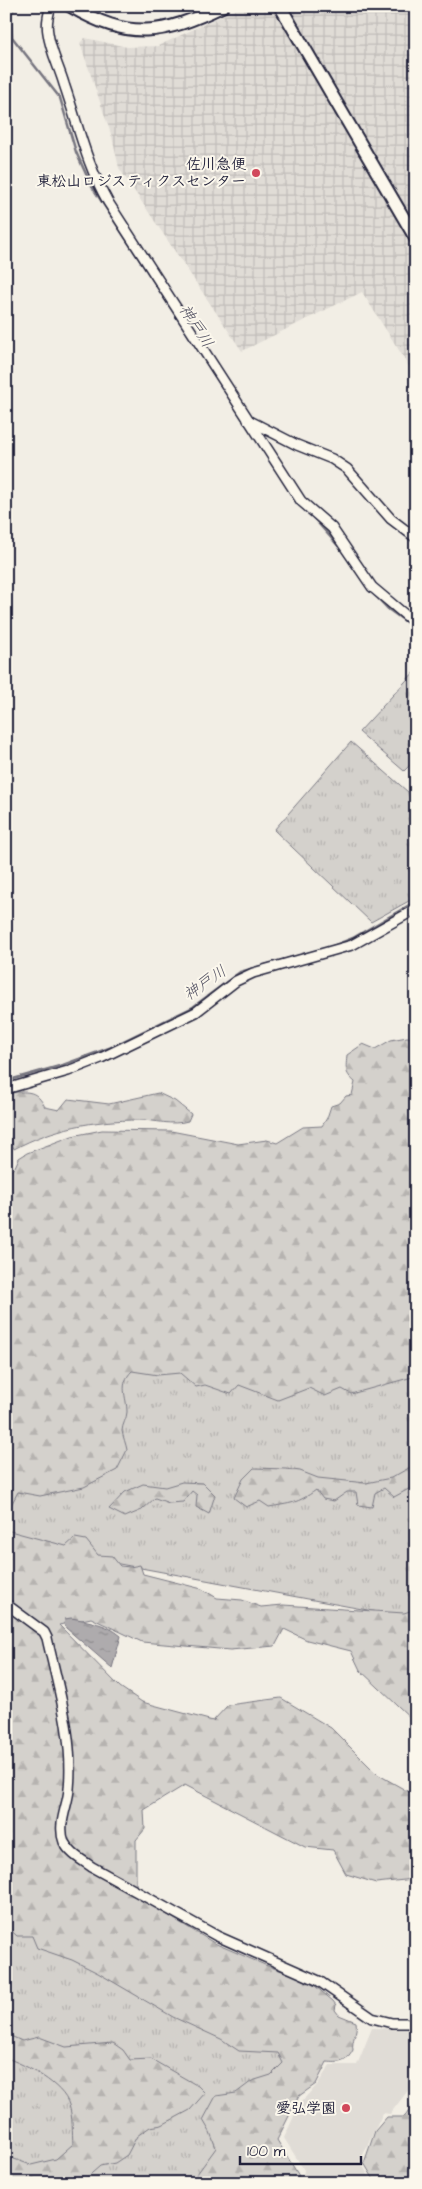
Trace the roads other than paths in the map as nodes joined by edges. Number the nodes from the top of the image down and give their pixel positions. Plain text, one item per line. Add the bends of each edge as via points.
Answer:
1 (51, 6) edge
2 (70, 6) edge
3 (223, 6) edge
4 (280, 6) edge
5 (416, 239) edge
6 (248, 420) junction
7 (416, 538) edge
8 (416, 624) edge
9 (416, 909) edge
10 (6, 1089) edge
11 (6, 1604) edge
12 (416, 2023) edge

1 - 6 street via 47,23 50,44 94,175 108,202
2 - 3 street via 92,19 118,28 146,31 169,28
4 - 5 street
6 - 7 street via 347,470 391,519
6 - 8 street via 301,501 332,528 372,587
9 - 10 street via 352,945 253,973 236,981 196,1012 101,1058
11 - 12 street via 44,1632 47,1638 66,1726 71,1773 62,1822 64,1842 75,1855 217,1936 320,1981 372,2018 392,2023

